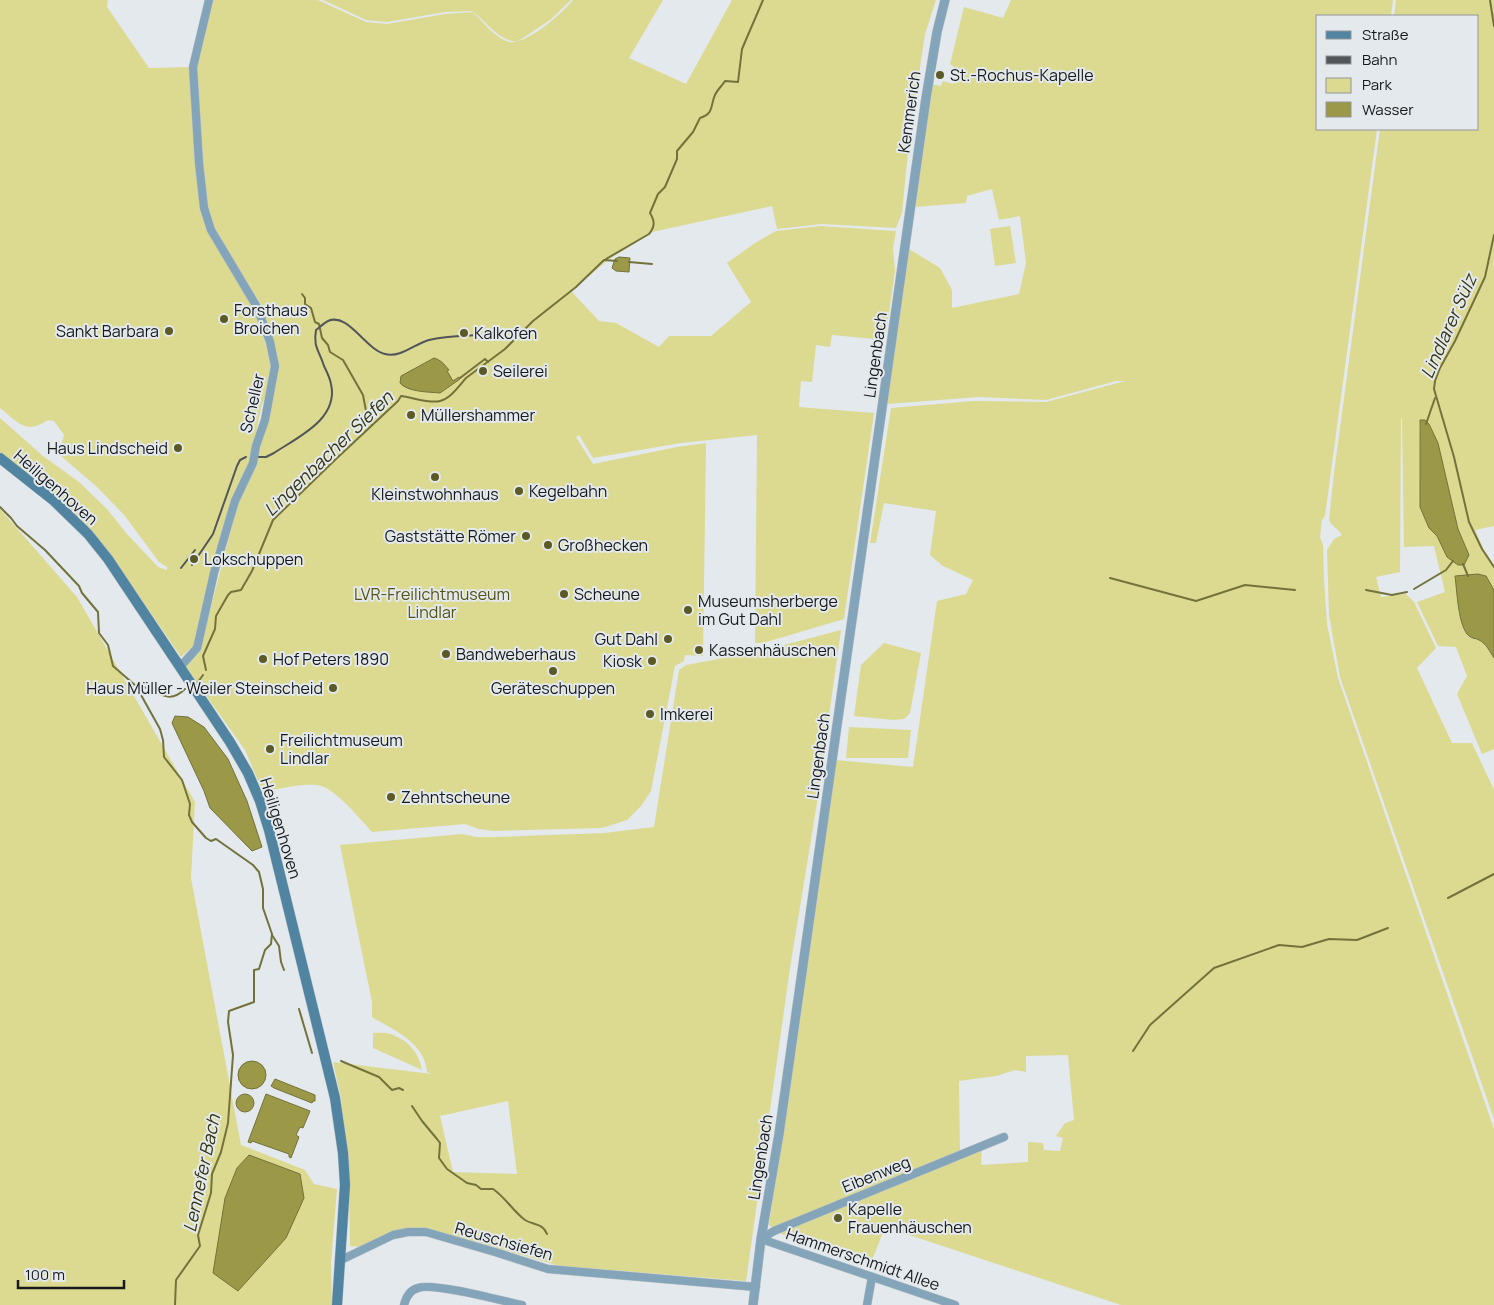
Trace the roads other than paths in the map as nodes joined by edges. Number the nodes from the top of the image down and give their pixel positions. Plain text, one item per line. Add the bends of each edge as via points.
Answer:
1 (209, 0) edge
2 (945, 0) edge
3 (908, 229) joint
4 (0, 458) edge
5 (180, 667) junction
6 (1004, 1137) dead end
7 (761, 1239) junction
8 (340, 1260) junction
9 (872, 1277) junction
10 (756, 1287) junction
11 (934, 1301) edge
12 (493, 1302) edge
13 (337, 1305) edge
14 (404, 1305) edge
15 (522, 1305) edge
16 (753, 1305) edge
17 (867, 1305) edge
18 (955, 1305) edge

1 - 5 street, Scheller via 193,67 204,208 211,230 257,307 275,366 265,420 253,463 229,521 197,648
2 - 3 street, Kemmerich via 935,41
3 - 7 street, Lingenbach via 782,1115
4 - 5 main road, Heiligenhoven via 53,500 88,534
5 - 8 main road, Heiligenhoven via 248,773 269,830 336,1098 345,1185
6 - 7 street, Eibenweg via 783,1227
7 - 9 street, Hammerschmidt Allee
7 - 10 street, Lingenbach
8 - 10 street, Reuschsiefen via 393,1235 426,1232 548,1269
8 - 13 main road, Heiligenhoven
9 - 11 street, Hammerschmidt Allee
9 - 17 street
10 - 16 street, Lingenbach
11 - 18 street, Hammerschmidt Allee
12 - 14 street via 473,1294 425,1286 409,1293
12 - 15 street

